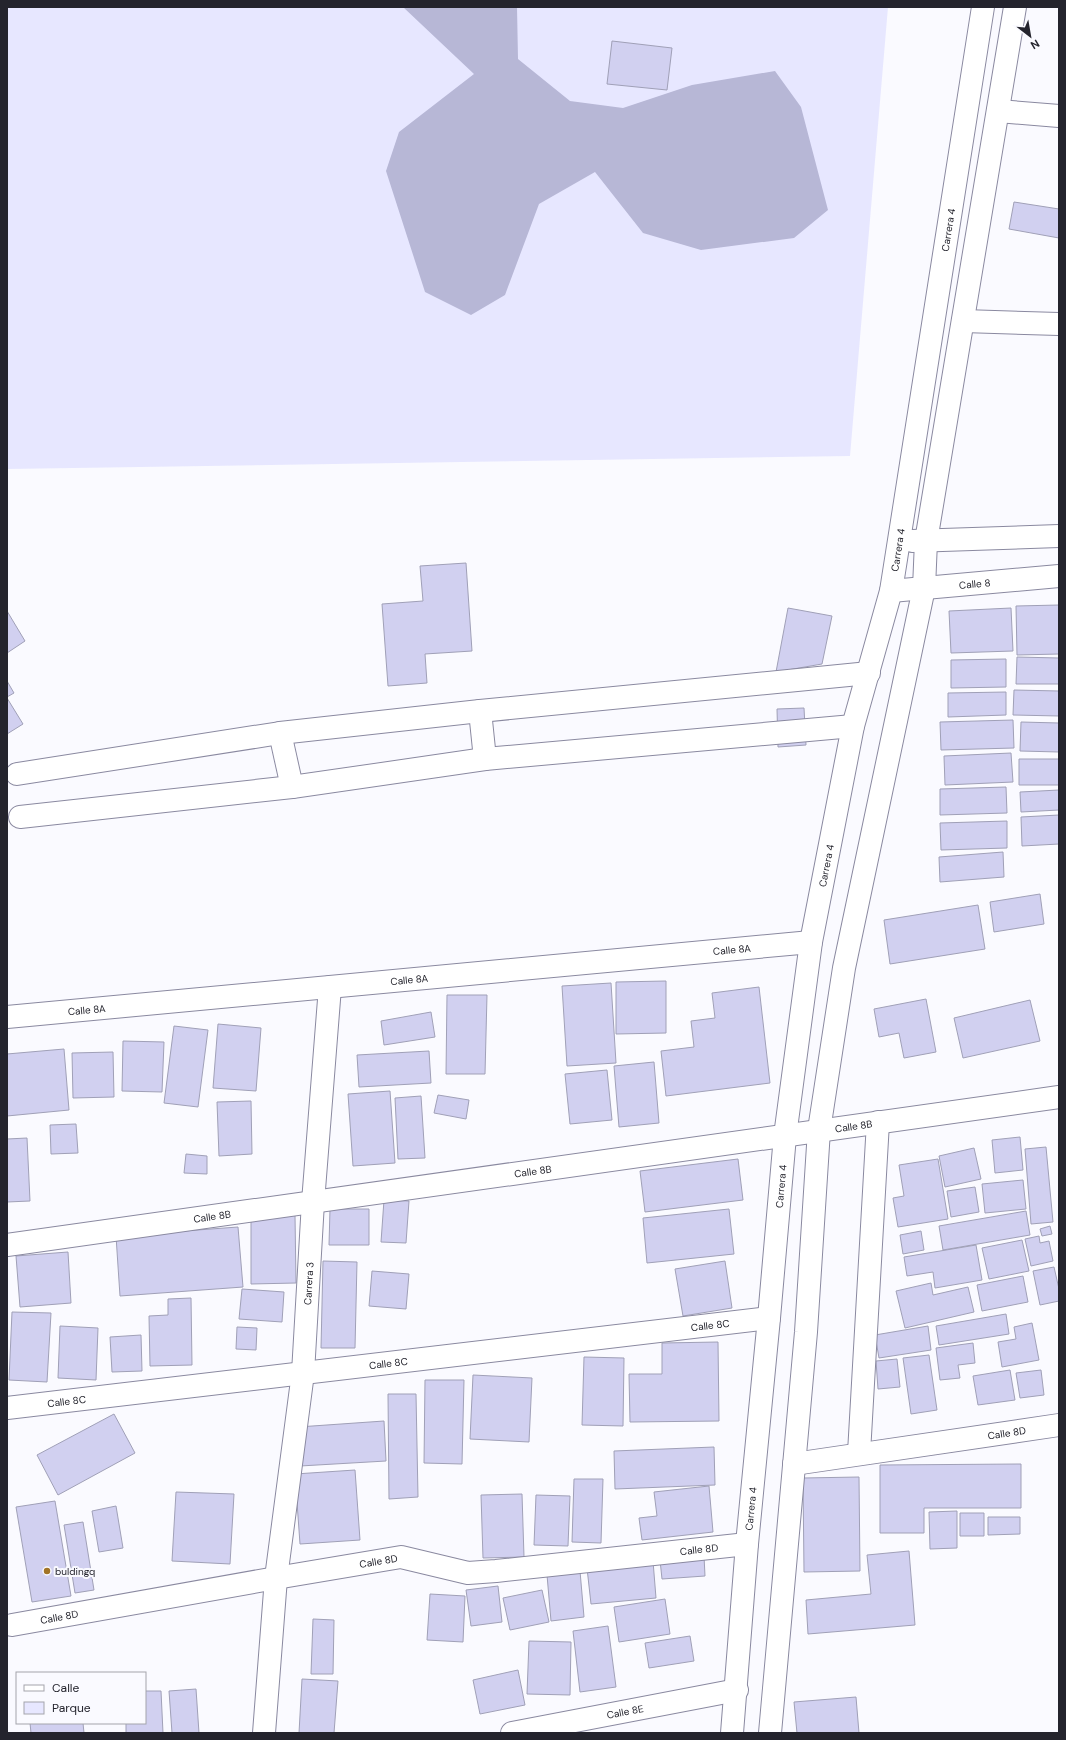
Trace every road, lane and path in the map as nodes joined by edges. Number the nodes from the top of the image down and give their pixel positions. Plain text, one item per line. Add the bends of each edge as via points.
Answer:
1 (983, 7) edge
2 (1015, 7) edge
3 (998, 111) junction
4 (1059, 116) edge
5 (963, 321) junction
6 (1059, 324) edge
7 (1059, 536) edge
8 (926, 541) junction
9 (899, 542) junction
10 (1059, 576) edge
11 (924, 588) junction
12 (891, 591) junction
13 (869, 673) junction
14 (480, 711) junction
15 (853, 726) junction
16 (280, 733) junction
17 (485, 759) junction
18 (17, 774) dead end
19 (292, 787) junction
20 (20, 817) dead end
21 (811, 942) junction
22 (330, 987) junction
23 (7, 1017) edge
24 (1059, 1097) edge
25 (878, 1122) junction
26 (819, 1130) junction
27 (785, 1136) junction
28 (313, 1202) junction
29 (7, 1245) edge
30 (770, 1318) junction
31 (303, 1373) junction
32 (7, 1408) edge
33 (1059, 1425) edge
34 (859, 1453) junction
35 (794, 1464) junction
36 (747, 1544) junction
37 (276, 1578) junction
38 (12, 1625) dead end
39 (737, 1690) junction
40 (519, 1732) edge
41 (264, 1733) edge
42 (732, 1733) edge
43 (770, 1733) edge

1 - 9 street, Carrera 4
2 - 3 street
3 - 4 street
3 - 5 street
5 - 6 street
5 - 8 street
7 - 8 street
8 - 9 street
8 - 11 street
9 - 12 street, Carrera 4
10 - 11 street, Calle 8
11 - 12 street, Calle 8
11 - 26 street via 844,968
12 - 13 street, Carrera 4
13 - 14 street
13 - 15 street, Carrera 4
14 - 16 street
14 - 17 street
15 - 17 street
15 - 21 street, Carrera 4
16 - 18 street
16 - 19 street
17 - 19 street
19 - 20 street
21 - 22 street, Calle 8A
21 - 27 street, Carrera 4
22 - 23 street, Calle 8A
22 - 28 street, Carrera 3
24 - 25 street, Calle 8B
25 - 26 street, Calle 8B
25 - 34 street
26 - 27 street, Calle 8B
26 - 35 street via 806,1332
27 - 28 street, Calle 8B
27 - 30 street, Carrera 4
28 - 29 street, Calle 8B
28 - 31 street, Carrera 3
30 - 31 street, Calle 8C
30 - 36 street, Carrera 4
31 - 32 street, Calle 8C
31 - 37 street, Carrera 3
33 - 34 street, Calle 8D via 882,1452
34 - 35 street, Calle 8D
35 - 43 street
36 - 37 street, Calle 8D via 468,1573 401,1557
36 - 39 street, Carrera 4
37 - 38 street, Calle 8D
37 - 41 street, Carrera 3
39 - 40 street, Calle 8E
39 - 42 street, Carrera 4

